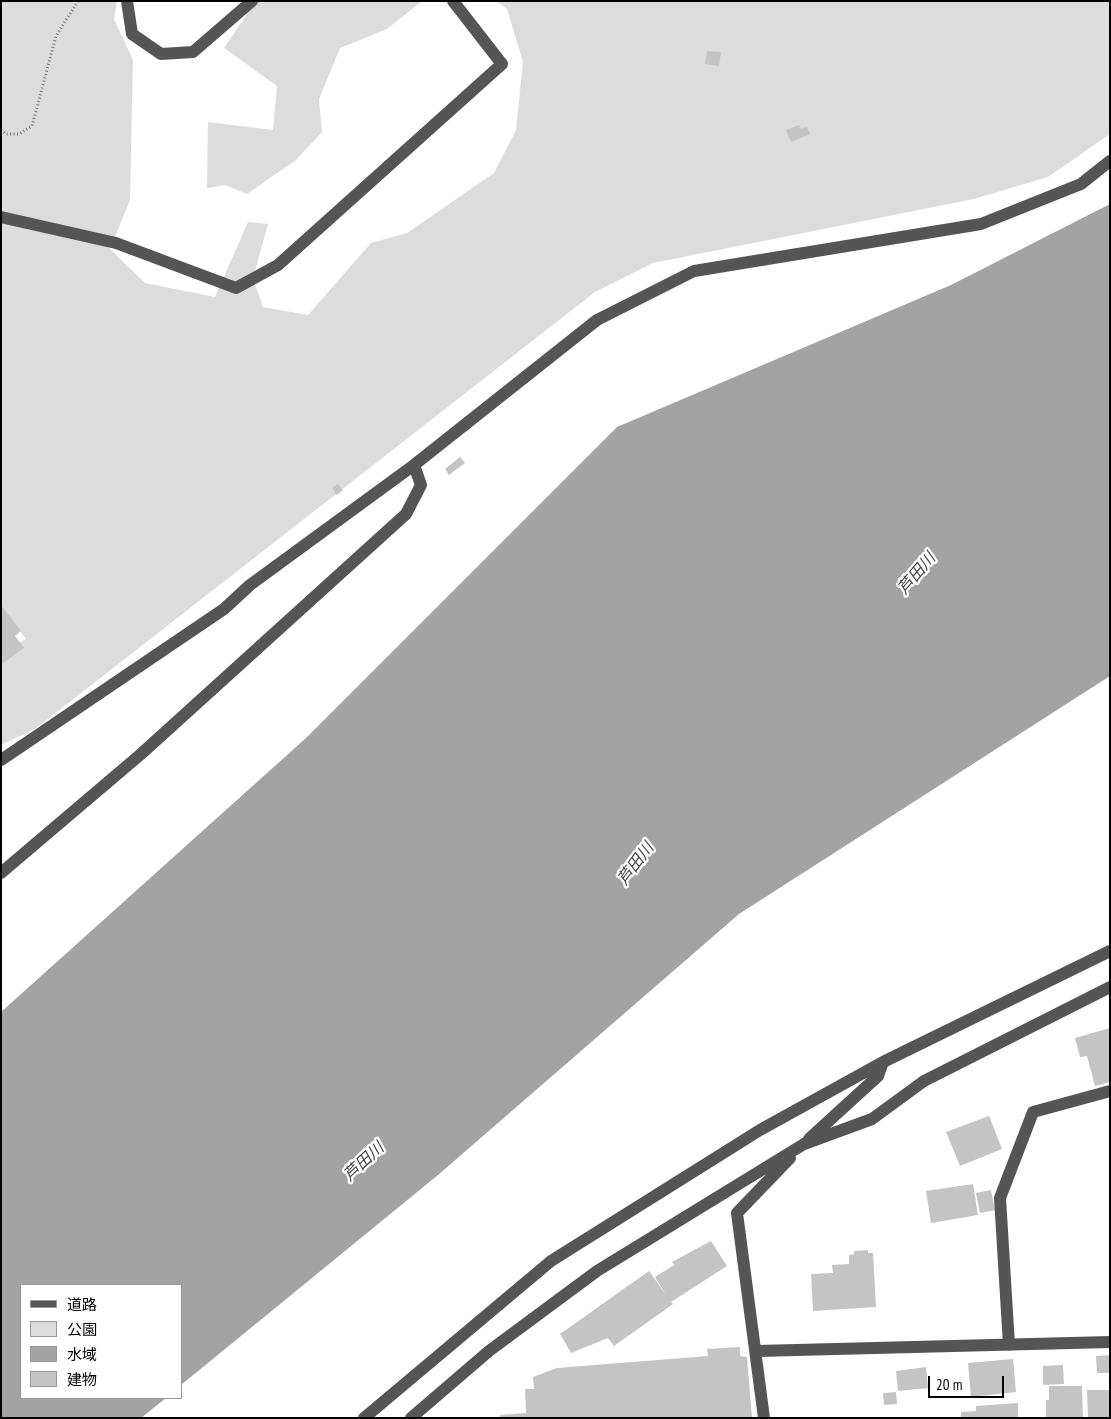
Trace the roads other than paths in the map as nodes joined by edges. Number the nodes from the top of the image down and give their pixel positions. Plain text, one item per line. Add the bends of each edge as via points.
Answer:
1 (127, 1) edge
2 (252, 1) edge
3 (453, 1) edge
4 (1110, 161) edge
5 (1, 217) edge
6 (414, 465) junction
7 (1, 760) edge
8 (1, 873) edge
9 (1110, 951) edge
10 (1110, 987) edge
11 (883, 1062) junction
12 (1110, 1091) edge
13 (804, 1144) junction
14 (1110, 1342) edge
15 (1009, 1345) junction
16 (757, 1351) junction
17 (364, 1418) edge
18 (411, 1418) edge
19 (764, 1418) edge

1 - 2 street via 132,34 161,54 193,52
3 - 5 street via 502,64 278,265 236,288 116,243
4 - 6 street via 1081,184 981,224 694,271 597,320
6 - 7 street via 250,585 224,609
6 - 8 street via 421,485 406,514 140,754
9 - 11 street
10 - 13 street via 924,1081 872,1119
11 - 13 street via 878,1076
11 - 17 street via 760,1130 551,1261
12 - 15 street via 1034,1112 1000,1198
13 - 16 street via 738,1213
13 - 18 street via 597,1271 490,1351
14 - 15 street
15 - 16 street
16 - 19 street

